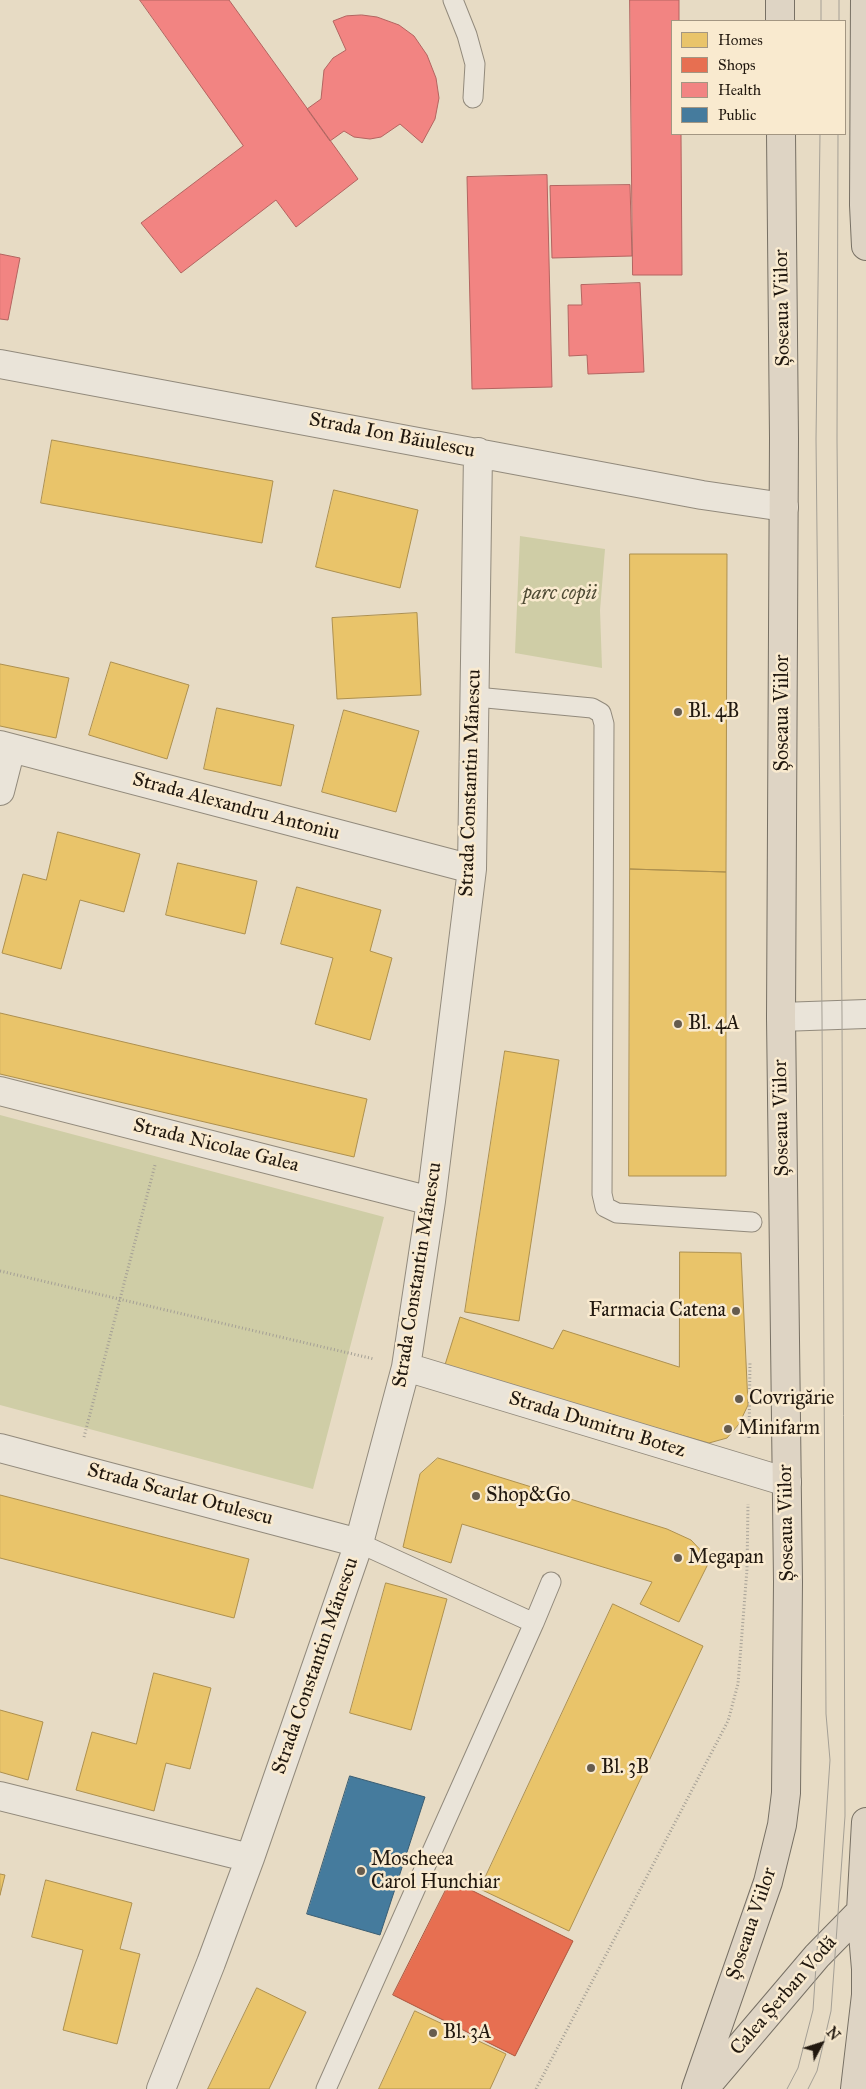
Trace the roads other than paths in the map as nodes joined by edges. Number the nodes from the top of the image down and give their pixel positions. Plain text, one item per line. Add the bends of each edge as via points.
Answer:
1 (453, 0) edge
2 (780, 0) edge
3 (865, 0) edge
4 (780, 20) edge
5 (473, 98) dead end
6 (781, 135) edge
7 (865, 205) edge
8 (866, 246) edge
9 (0, 364) edge
10 (478, 452) junction
11 (784, 507) junction
12 (476, 697) junction
13 (6, 746) edge
14 (0, 791) edge
15 (472, 869) junction
16 (866, 1014) edge
17 (781, 1017) junction
18 (0, 1091) edge
19 (432, 1201) junction
20 (752, 1222) dead end
21 (406, 1367) junction
22 (0, 1448) edge
23 (787, 1482) junction
24 (359, 1543) junction
25 (551, 1582) dead end
26 (534, 1623) junction
27 (0, 1796) edge
28 (866, 1822) edge
29 (250, 1858) junction
30 (864, 1908) edge
31 (161, 2089) edge
32 (326, 2089) edge
33 (696, 2089) edge
34 (704, 2089) edge
35 (855, 2089) edge

1 - 5 lane via 475,64
2 - 4 main road
3 - 7 main road
6 - 11 main road, Șoseaua Viilor
7 - 8 main road
9 - 10 street, Strada Ion Băiulescu
10 - 11 street, Strada Ion Băiulescu via 702,495
10 - 12 street, Strada Constantin Mănescu via 474,622
11 - 17 main road, Șoseaua Viilor
12 - 15 street, Strada Constantin Mănescu
12 - 20 lane via 592,708 601,713 604,724 602,1194 605,1207 617,1213
13 - 14 street
13 - 15 street, Strada Alexandru Antoniu
15 - 19 street, Strada Constantin Mănescu
16 - 17 street
17 - 23 main road, Șoseaua Viilor
18 - 19 street, Strada Nicolae Galea
19 - 21 street, Strada Constantin Mănescu
21 - 23 street, Strada Dumitru Botez
21 - 24 street, Strada Constantin Mănescu
22 - 24 street, Strada Scarlat Otulescu
23 - 33 main road, Șoseaua Viilor via 786,1793 782,1825 768,1882
24 - 26 lane
24 - 29 street, Strada Constantin Mănescu
25 - 26 lane
26 - 32 lane
27 - 29 street
28 - 30 main road
29 - 31 street, Strada Constantin Mănescu
30 - 34 main road, Calea Șerban Vodă via 812,1962
30 - 35 main road via 866,1996

